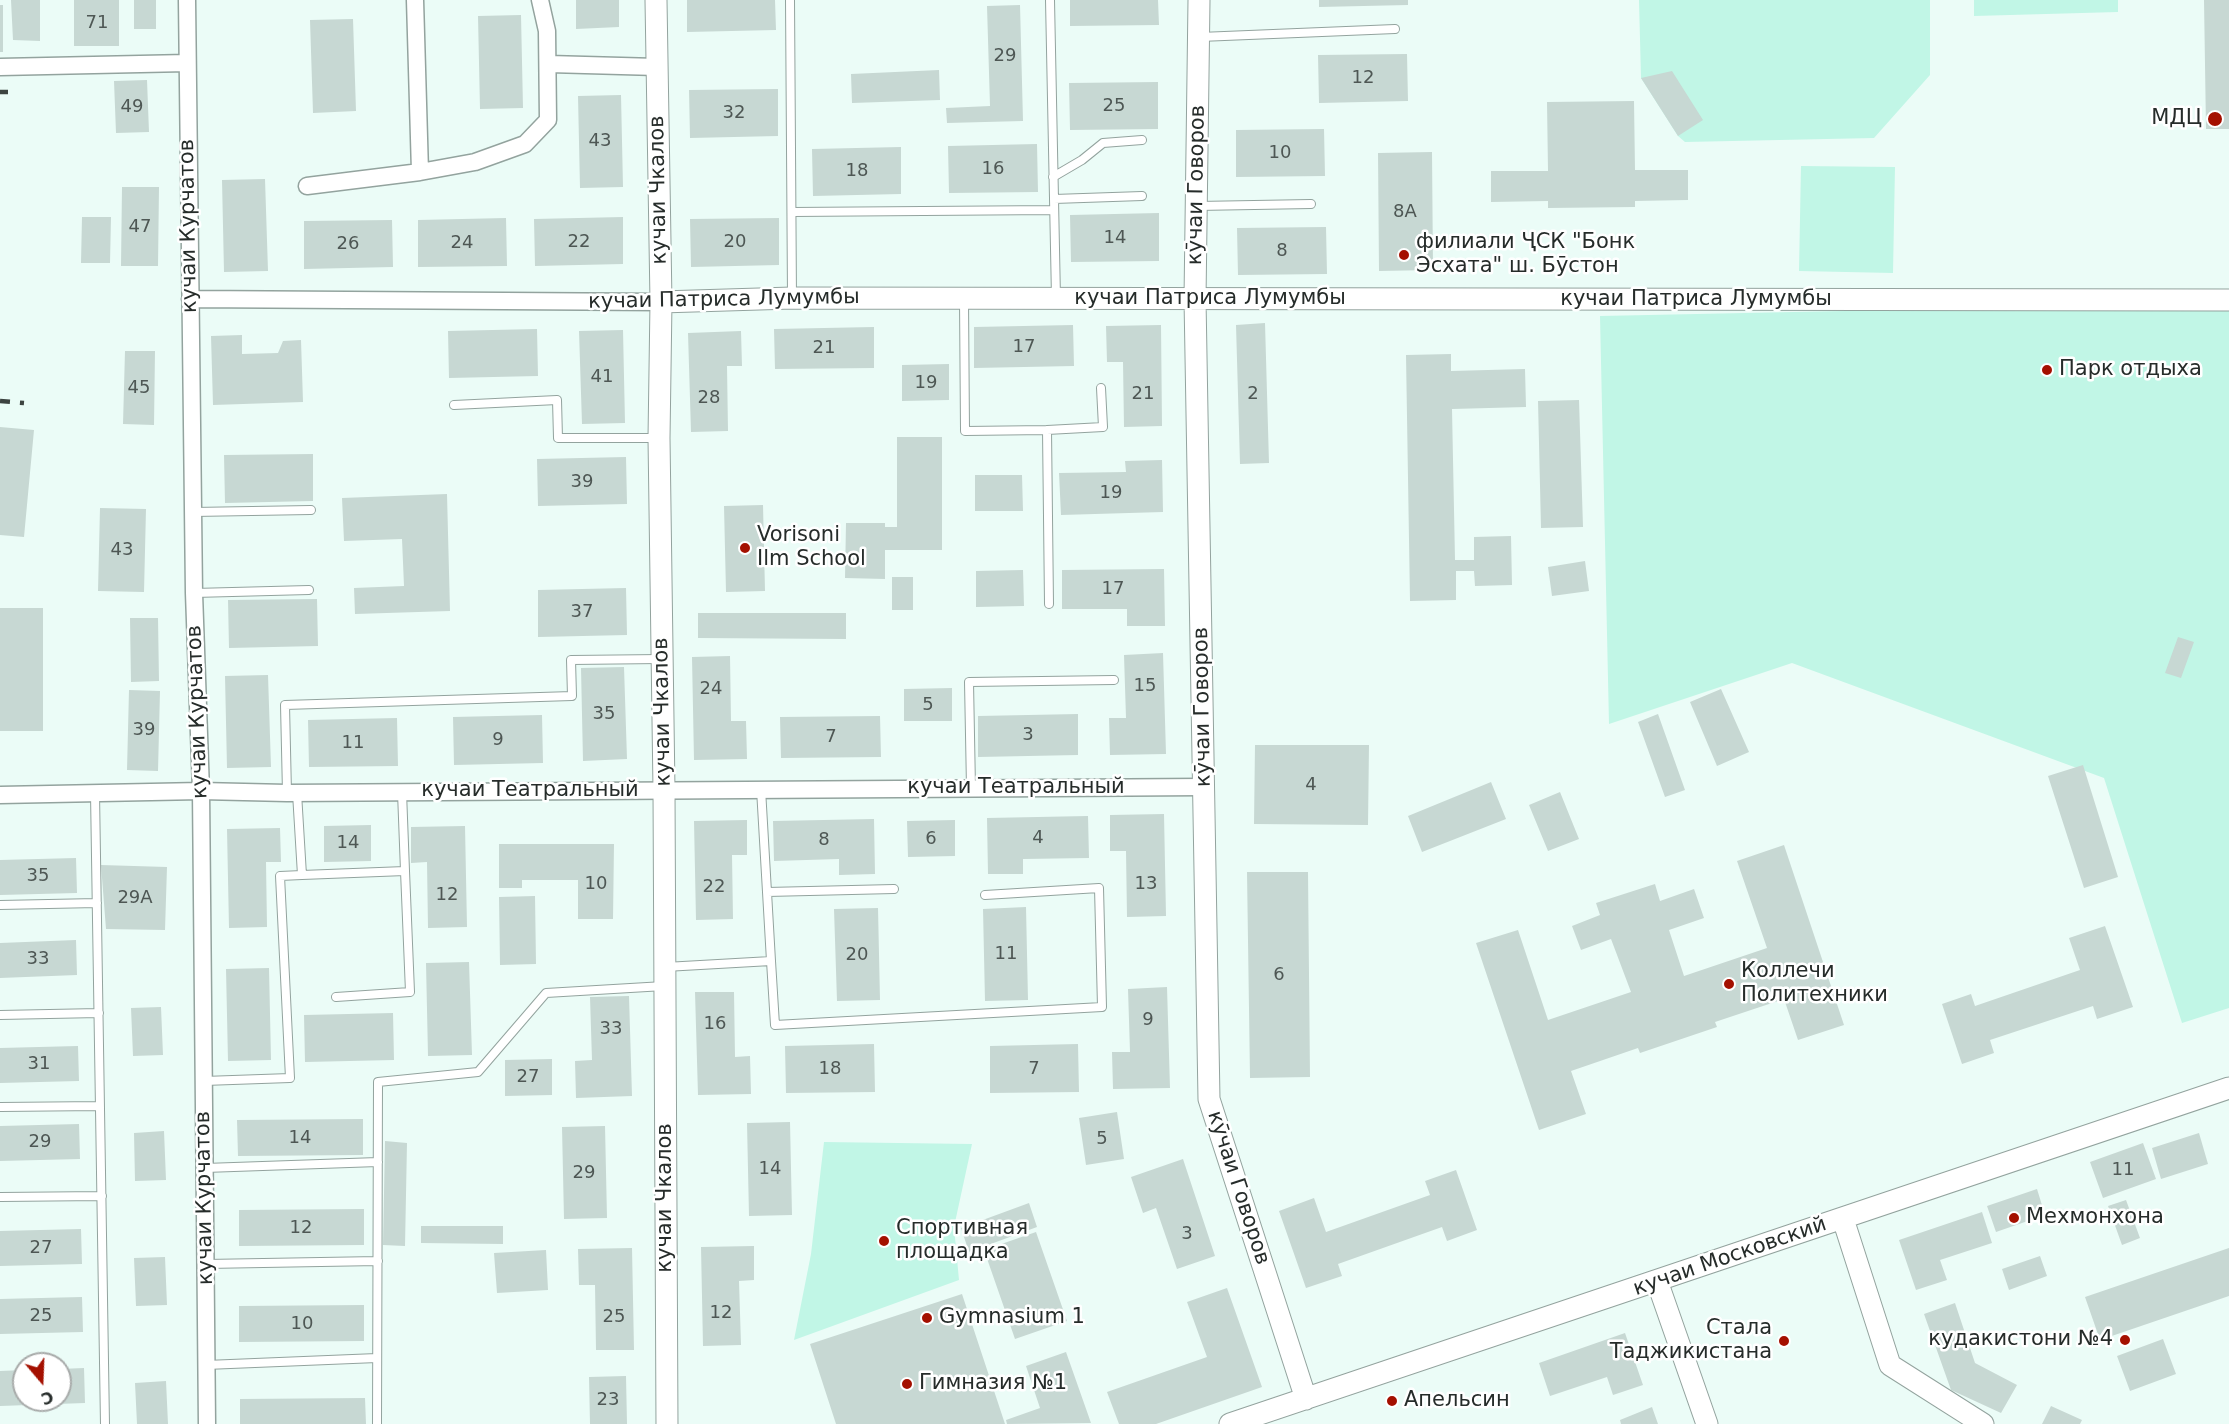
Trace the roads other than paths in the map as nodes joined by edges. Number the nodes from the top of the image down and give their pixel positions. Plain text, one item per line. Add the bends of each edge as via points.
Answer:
1 (187, 0) edge
2 (415, 0) edge
3 (540, 0) edge
4 (656, 0) edge
5 (790, 0) edge
6 (1050, 0) edge
7 (1199, 0) edge
8 (1395, 29) dead end
9 (1199, 37) junction
10 (187, 63) junction
11 (549, 64) junction
12 (0, 67) edge
13 (657, 67) junction
14 (1142, 140) dead end
15 (420, 172) junction
16 (1053, 177) junction
17 (307, 186) dead end
18 (1142, 196) dead end
19 (1054, 199) junction
20 (1311, 204) dead end
21 (1197, 206) junction
22 (1054, 210) junction
23 (792, 212) junction
24 (792, 298) junction
25 (190, 299) junction
26 (964, 299) junction
27 (1056, 299) junction
28 (1196, 299) junction
29 (2229, 300) edge
30 (661, 302) junction
31 (1101, 388) dead end
32 (454, 405) dead end
33 (1047, 430) junction
34 (659, 438) junction
35 (311, 510) dead end
36 (193, 512) junction
37 (309, 590) dead end
38 (194, 593) junction
39 (1049, 604) dead end
40 (662, 659) junction
41 (1114, 680) dead end
42 (1204, 787) junction
43 (971, 788) junction
44 (761, 789) junction
45 (664, 790) junction
46 (201, 791) junction
47 (402, 792) junction
48 (95, 793) junction
49 (292, 793) junction
50 (0, 795) edge
51 (405, 871) junction
52 (302, 875) junction
53 (894, 889) dead end
54 (767, 892) junction
55 (985, 895) dead end
56 (97, 903) junction
57 (0, 904) edge
58 (771, 961) junction
59 (665, 976) junction
60 (336, 997) dead end
61 (99, 1013) junction
62 (0, 1015) edge
63 (204, 1081) junction
64 (2229, 1088) edge
65 (100, 1106) junction
66 (0, 1107) edge
67 (378, 1162) junction
68 (205, 1168) junction
69 (102, 1196) junction
70 (0, 1197) edge
71 (1843, 1219) junction
72 (378, 1261) junction
73 (206, 1264) junction
74 (1657, 1281) junction
75 (377, 1358) junction
76 (206, 1365) junction
77 (1306, 1399) junction
78 (105, 1424) edge
79 (207, 1424) edge
80 (377, 1424) edge
81 (667, 1424) edge
82 (1230, 1424) edge
83 (1707, 1424) edge
84 (1983, 1424) edge

1 - 10 street, кучаи Курчатов
2 - 15 street
3 - 11 street
4 - 13 street, кучаи Чкалов
5 - 23 lane
6 - 16 lane
7 - 9 street, кӯчаи Говоров
8 - 9 lane
9 - 21 street, кӯчаи Говоров
10 - 12 street
10 - 25 street, кучаи Курчатов
11 - 13 street
11 - 15 street via 548,120 525,144 475,162
13 - 30 street, кучаи Чкалов
14 - 16 lane via 1103,143
15 - 17 street
16 - 19 lane
18 - 19 lane
19 - 22 lane
20 - 21 lane
21 - 28 street, кӯчаи Говоров
22 - 23 lane
22 - 27 lane
23 - 24 lane
24 - 26 street, кучаи Патриса Лумумбы
24 - 30 street, кучаи Патриса Лумумбы
25 - 30 street, кучаи Патриса Лумумбы
25 - 36 street, кучаи Курчатов
26 - 27 street, кучаи Патриса Лумумбы
26 - 33 lane via 964,431
27 - 28 street, кучаи Патриса Лумумбы
28 - 29 street, кучаи Патриса Лумумбы
28 - 42 street, кӯчаи Говоров
30 - 34 street, кучаи Чкалов
31 - 33 lane via 1103,427
32 - 34 lane via 557,400 558,438
33 - 39 lane
34 - 40 street, кучаи Чкалов
35 - 36 lane
36 - 38 street, кучаи Курчатов
37 - 38 lane
38 - 46 street, кучаи Курчатов
40 - 45 street, кучаи Чкалов
40 - 49 lane via 571,660 572,696 285,705
41 - 43 lane via 969,682
42 - 43 street, кучаи Театральный
42 - 77 street, кӯчаи Говоров via 1209,1099
43 - 44 street, кучаи Театральный
44 - 45 street, кучаи Театральный
44 - 54 lane
45 - 47 street, кучаи Театральный
45 - 59 street, кучаи Чкалов
46 - 48 street, кучаи Театральный
46 - 49 street, кучаи Театральный
46 - 63 street, кучаи Курчатов
47 - 49 street, кучаи Театральный
47 - 51 lane
48 - 50 street, кучаи Театральный
48 - 56 lane
49 - 52 lane
51 - 52 lane
51 - 60 lane via 410,992
52 - 63 lane via 280,876 290,1078
53 - 54 lane
54 - 58 lane
55 - 58 lane via 1099,888 1102,1007 775,1025
56 - 57 lane
56 - 61 lane
58 - 59 lane
59 - 67 lane via 546,993 478,1072 378,1082
59 - 81 street, кучаи Чкалов
61 - 62 lane
61 - 65 lane
63 - 68 street, кучаи Курчатов
64 - 71 street, кучаи Московский
65 - 66 lane
65 - 69 lane
67 - 68 lane
67 - 72 lane
68 - 73 street, кучаи Курчатов
69 - 70 lane
69 - 78 lane
71 - 74 street, кучаи Московский
71 - 84 street via 1890,1365
72 - 73 lane
72 - 75 lane
73 - 76 street, кучаи Курчатов
74 - 77 street, кучаи Московский
74 - 83 street
75 - 76 lane
75 - 80 lane
76 - 79 street, кучаи Курчатов
77 - 82 street, кучаи Московский

